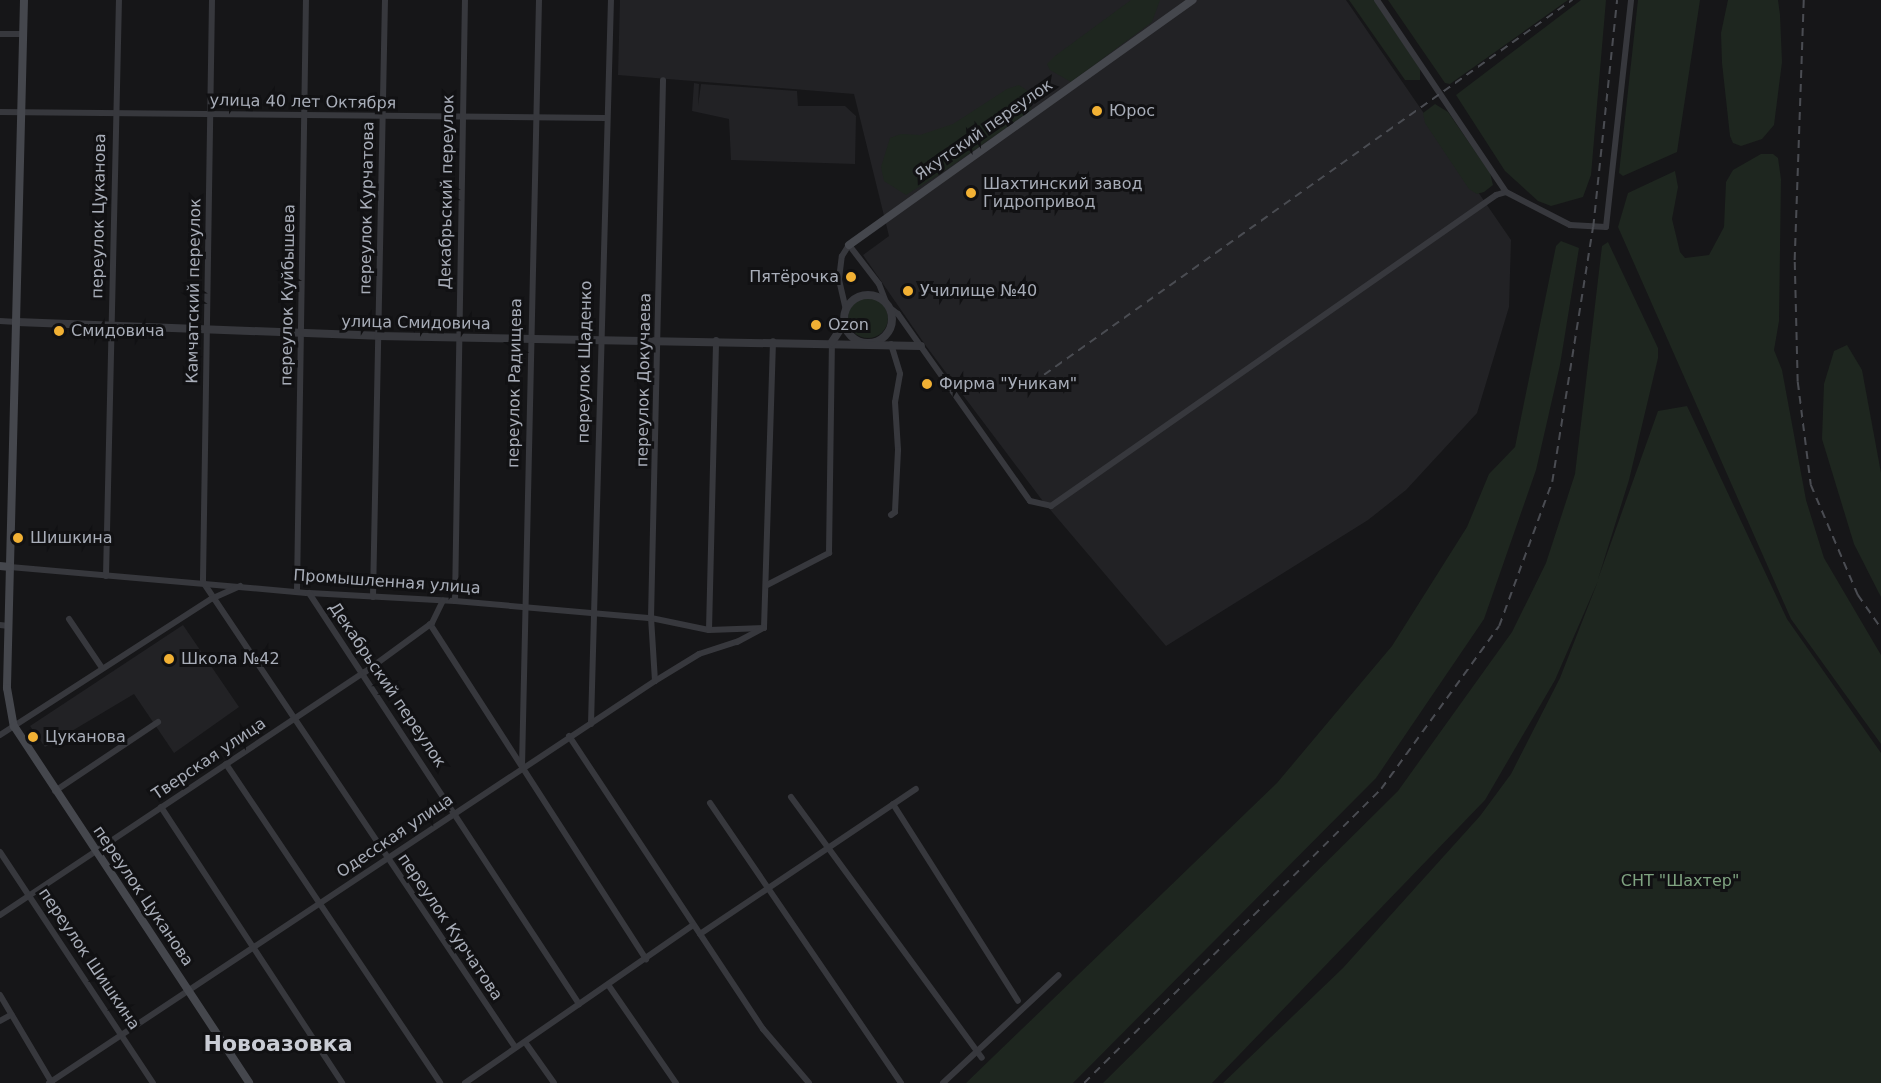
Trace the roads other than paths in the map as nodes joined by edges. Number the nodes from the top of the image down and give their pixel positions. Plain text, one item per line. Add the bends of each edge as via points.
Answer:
1 (24, 0) edge
2 (119, 0) edge
3 (212, 0) edge
4 (306, 0) edge
5 (385, 0) edge
6 (465, 0) edge
7 (539, 0) edge
8 (610, 0) edge
9 (1192, 0) edge
10 (1377, 0) edge
11 (1631, 0) edge
12 (0, 34) edge
13 (23, 34) junction
14 (663, 80) dead end
15 (0, 112) edge
16 (22, 112) junction
17 (116, 113) junction
18 (210, 114) junction
19 (304, 115) junction
20 (382, 116) junction
21 (462, 117) junction
22 (534, 118) junction
23 (606, 118) junction
24 (1506, 192) junction
25 (849, 245) junction
26 (887, 305) junction
27 (846, 310) junction
28 (0, 321) edge
29 (17, 322) junction
30 (844, 322) junction
31 (111, 326) junction
32 (207, 331) junction
33 (301, 334) junction
34 (378, 336) junction
35 (458, 338) junction
36 (530, 338) junction
37 (599, 339) junction
38 (658, 340) junction
39 (716, 340) junction
40 (773, 341) junction
41 (832, 342) junction
42 (870, 342) junction
43 (891, 344) junction
44 (921, 346) junction
45 (891, 515) dead end
46 (0, 566) edge
47 (10, 567) junction
48 (106, 576) junction
49 (203, 582) junction
50 (767, 585) junction
51 (240, 586) junction
52 (297, 590) junction
53 (309, 593) junction
54 (373, 597) junction
55 (211, 598) junction
56 (443, 600) junction
57 (455, 601) junction
58 (523, 608) junction
59 (593, 613) junction
60 (651, 618) junction
61 (69, 619) dead end
62 (430, 624) junction
63 (5, 625) edge
64 (765, 625) junction
65 (709, 630) junction
66 (102, 668) junction
67 (364, 672) junction
68 (655, 681) junction
69 (4, 688) edge
70 (293, 719) junction
71 (158, 722) dead end
72 (591, 724) junction
73 (14, 726) junction
74 (0, 735) edge
75 (569, 736) junction
76 (226, 764) junction
77 (522, 767) junction
78 (916, 789) dead end
79 (55, 792) junction
80 (792, 797) dead end
81 (710, 803) dead end
82 (893, 804) junction
83 (161, 807) junction
84 (455, 812) junction
85 (828, 845) junction
86 (0, 852) edge
87 (96, 852) junction
88 (387, 858) junction
89 (766, 889) junction
90 (29, 896) junction
91 (317, 904) junction
92 (0, 915) edge
93 (693, 925) junction
94 (700, 934) junction
95 (253, 948) junction
96 (646, 959) junction
97 (1059, 975) dead end
98 (609, 986) junction
99 (188, 991) junction
100 (0, 995) edge
101 (1018, 1001) dead end
102 (579, 1004) junction
103 (11, 1014) junction
104 (0, 1021) edge
105 (123, 1035) junction
106 (525, 1042) junction
107 (515, 1047) junction
108 (977, 1051) junction
109 (982, 1058) dead end
110 (51, 1082) edge
111 (153, 1083) edge
112 (249, 1083) edge
113 (342, 1083) edge
114 (440, 1083) edge
115 (465, 1083) edge
116 (554, 1083) edge
117 (676, 1083) edge
118 (809, 1083) edge
119 (901, 1083) edge
120 (943, 1083) edge

1 - 13 main road
2 - 17 street, переулок Цуканова
3 - 18 street, Камчатский переулок
4 - 19 street, переулок Куйбышева
5 - 20 street, переулок Курчатова
6 - 21 street, Декабрьский переулок
7 - 22 street, переулок Радищева
8 - 23 street, переулок Щаденко
9 - 25 main road, Якутский переулок
10 - 24 street
11 - 24 street via 1606,226 1570,225
12 - 13 street
13 - 16 main road
14 - 38 street, переулок Докучаева
15 - 16 street, улица 40 лет Октября
16 - 17 street, улица 40 лет Октября
16 - 29 main road
17 - 18 street, улица 40 лет Октября
17 - 31 street, переулок Цуканова
18 - 19 street, улица 40 лет Октября
18 - 32 street, Камчатский переулок
19 - 20 street, улица 40 лет Октября
19 - 33 street, переулок Куйбышева
20 - 21 street, улица 40 лет Октября
20 - 34 street, переулок Курчатова
21 - 22 street, улица 40 лет Октября
21 - 35 street, Декабрьский переулок
22 - 23 street, улица 40 лет Октября
22 - 36 street, переулок Радищева
23 - 37 street, переулок Щаденко
24 - 44 street via 1484,202 1051,506 1030,501
25 - 26 street via 879,284
25 - 27 street via 842,256 839,279
26 - 27 street via 864,295 853,300
26 - 42 street via 889,330
26 - 44 street
27 - 30 street
28 - 29 street, улица Смидовича
29 - 31 street, улица Смидовича
29 - 47 main road
30 - 41 street
30 - 42 street via 853,337
31 - 32 street, улица Смидовича
31 - 48 street, переулок Цуканова
32 - 33 street, улица Смидовича
32 - 49 street, Камчатский переулок
33 - 34 street, улица Смидовича
33 - 52 street, переулок Куйбышева
34 - 35 street, улица Смидовича
34 - 54 street, переулок Курчатова
35 - 36 street, улица Смидовича
35 - 57 street, Декабрьский переулок
36 - 37 street, улица Смидовича
36 - 58 street, переулок Радищева
37 - 38 street, улица Смидовича
37 - 59 street, переулок Щаденко
38 - 39 street, улица Смидовича
38 - 60 street, переулок Докучаева
39 - 40 street, улица Смидовича
39 - 65 street
40 - 41 street, улица Смидовича
40 - 50 street
41 - 42 street, улица Смидовича
41 - 50 street via 829,553
42 - 43 street, улица Смидовича
43 - 44 street, улица Смидовича
43 - 45 street via 900,375 895,402 895,512
46 - 47 main road, Промышленная улица
47 - 48 street, Промышленная улица
47 - 63 main road
48 - 49 street, Промышленная улица
49 - 51 street, Промышленная улица
49 - 55 street, переулок Курчатова
50 - 64 street
51 - 52 street, Промышленная улица
51 - 55 street
52 - 53 street, Промышленная улица
53 - 54 street, Промышленная улица
53 - 67 street, Декабрьский переулок
54 - 56 street, Промышленная улица
55 - 66 street
55 - 70 street, переулок Курчатова
56 - 57 street, Промышленная улица
56 - 62 street
57 - 58 street, Промышленная улица
58 - 59 street, Промышленная улица
58 - 77 street, переулок Радищева
59 - 60 street, Промышленная улица
59 - 72 street, переулок Щаденко
60 - 65 street, Промышленная улица
60 - 68 street, переулок Докучаева
61 - 66 street
62 - 67 street, Тверская улица
62 - 77 street
63 - 69 main road
64 - 65 street, Промышленная улица
64 - 68 street, Одесская улица via 736,642 699,654
66 - 73 street
67 - 70 street, Тверская улица
67 - 84 street, Декабрьский переулок
68 - 72 street, Одесская улица
69 - 73 main road
70 - 76 street, Тверская улица
70 - 88 street, переулок Курчатова
71 - 79 street
72 - 75 street, Одесская улица
73 - 74 street
73 - 79 main road, переулок Цуканова
75 - 77 street, Одесская улица
75 - 93 street
76 - 83 street, Тверская улица
76 - 91 street
77 - 84 street, Одесская улица
77 - 96 street
78 - 82 street
79 - 87 main road, переулок Цуканова
80 - 85 street
81 - 89 street
82 - 85 street
82 - 101 street
83 - 87 street, Тверская улица
83 - 95 street
84 - 88 street, Одесская улица
84 - 102 street, Декабрьский переулок
85 - 89 street
85 - 108 street
86 - 90 street, переулок Шишкина
87 - 90 street, Тверская улица
87 - 99 main road, переулок Цуканова
88 - 91 street, Одесская улица
88 - 107 street, переулок Курчатова
89 - 94 street
89 - 119 street
90 - 92 street, Тверская улица
90 - 105 street, переулок Шишкина
91 - 95 street, Одесская улица
91 - 114 street
93 - 94 street
93 - 96 street
94 - 118 street via 763,1029
95 - 99 street, Одесская улица
95 - 113 street
96 - 98 street
97 - 108 street
98 - 102 street
98 - 117 street
99 - 105 street, Одесская улица
99 - 112 main road, переулок Цуканова
100 - 103 street
102 - 106 street
103 - 104 street
103 - 110 street
105 - 110 street, Одесская улица
105 - 111 street, переулок Шишкина
106 - 107 street
106 - 116 street
107 - 115 street
108 - 109 street
108 - 120 street

